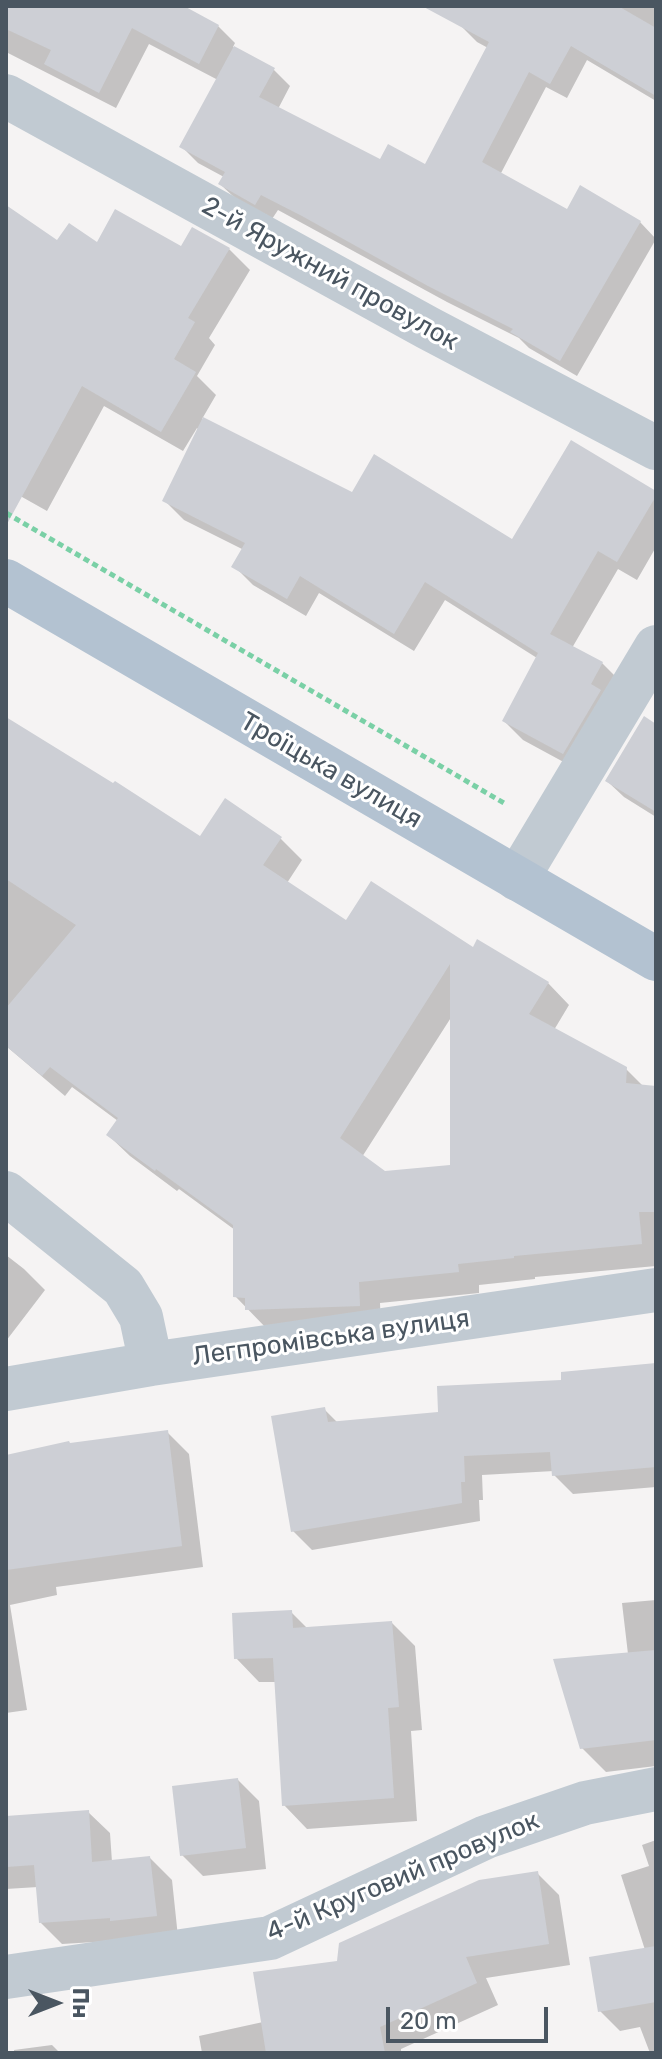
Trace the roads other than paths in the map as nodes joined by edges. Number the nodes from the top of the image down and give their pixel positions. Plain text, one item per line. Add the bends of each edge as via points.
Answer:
1 (6, 96) edge
2 (656, 448) edge
3 (6, 581) edge
4 (656, 647) edge
5 (517, 879) junction
6 (656, 959) edge
7 (6, 1193) edge
8 (656, 1290) edge
9 (151, 1364) junction
10 (6, 1389) edge
11 (656, 1789) edge
12 (6, 1977) edge

1 - 2 street, 2-й Яружний провулок
3 - 5 main road, Троїцька вулиця
4 - 5 street
5 - 6 main road, Троїцька вулиця
7 - 9 street via 123,1287 141,1317
8 - 9 street, Легпромівська вулиця
9 - 10 street, Легпромівська вулиця
11 - 12 street, 4-й Круговий провулок via 585,1803 486,1837 270,1938

